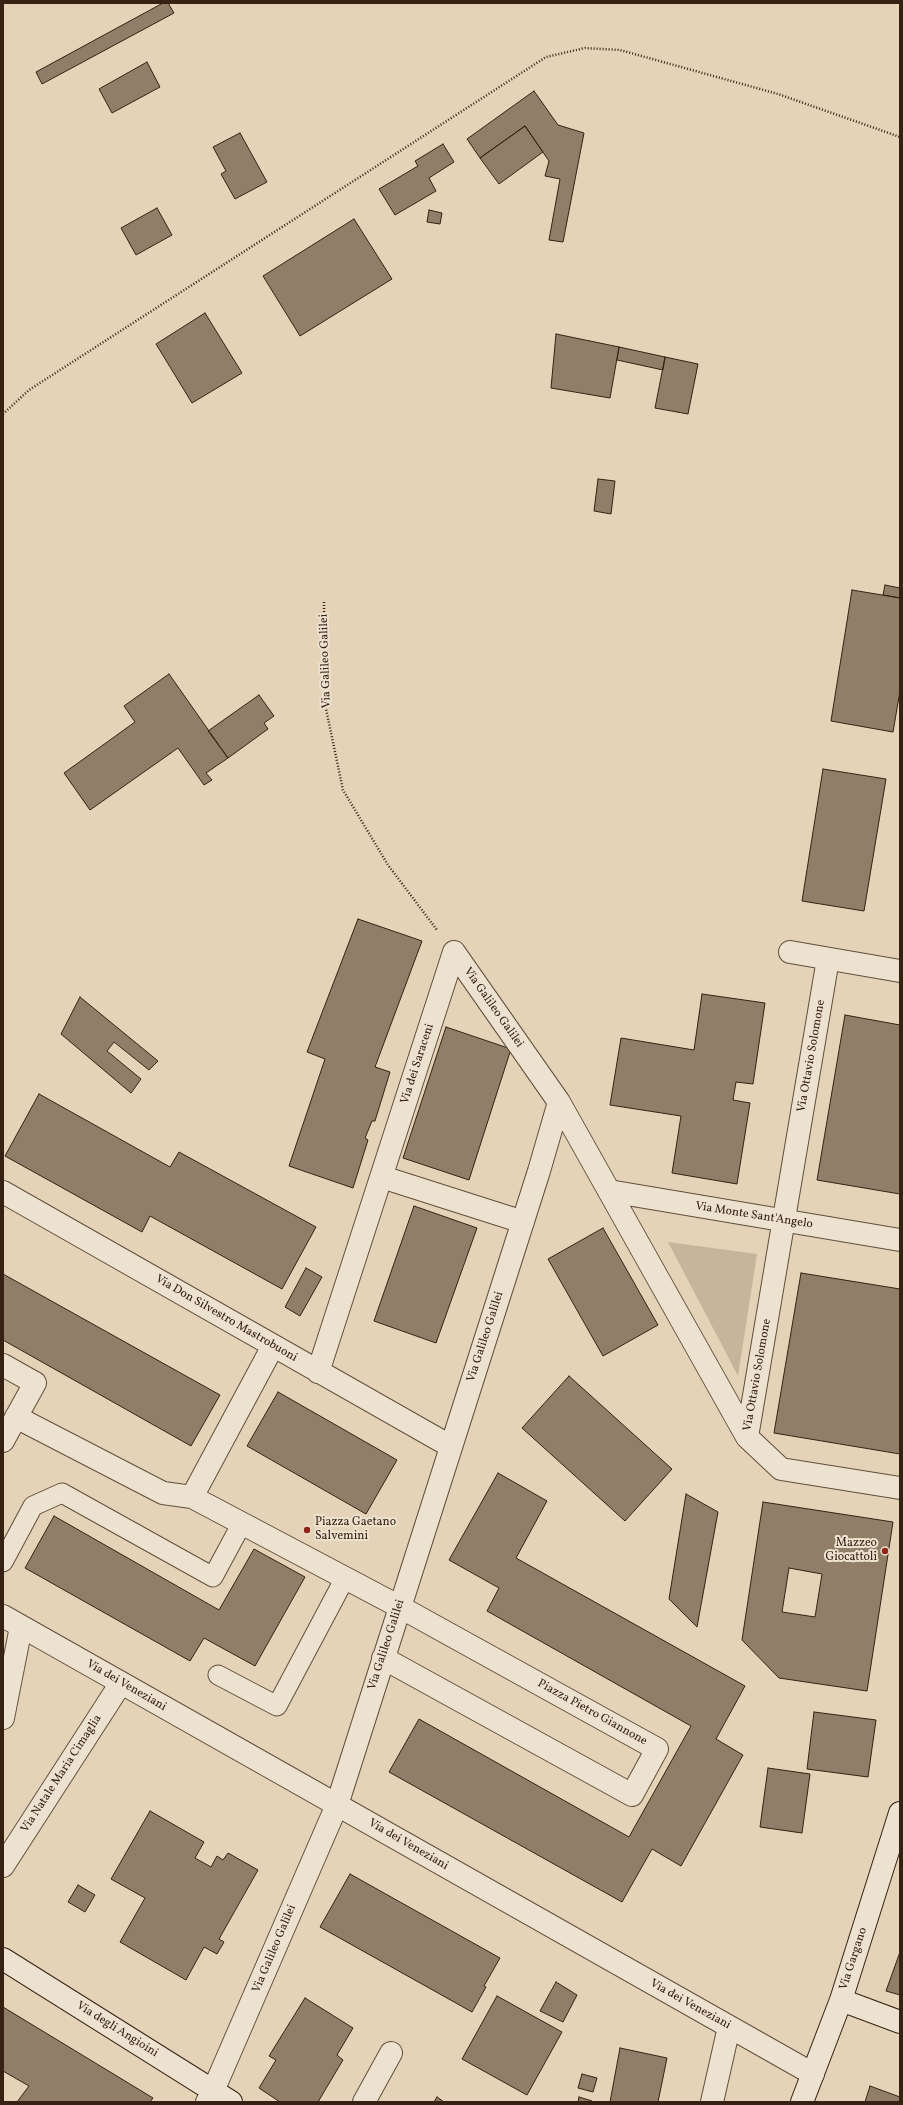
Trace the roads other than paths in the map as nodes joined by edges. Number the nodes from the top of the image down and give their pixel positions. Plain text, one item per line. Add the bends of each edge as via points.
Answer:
1 (454, 952) joint
2 (790, 952) dead end
3 (828, 959) junction
4 (900, 970) edge
5 (559, 1102) junction
6 (382, 1176) junction
7 (609, 1191) junction
8 (3, 1192) edge
9 (784, 1221) junction
10 (523, 1222) junction
11 (900, 1240) edge
12 (273, 1346) junction
13 (3, 1365) edge
14 (318, 1372) junction
15 (16, 1417) junction
16 (747, 1437) junction
17 (3, 1441) edge
18 (450, 1446) junction
19 (900, 1488) edge
20 (192, 1497) junction
21 (242, 1523) junction
22 (3, 1562) edge
23 (345, 1578) junction
24 (400, 1607) junction
25 (12, 1622) edge
26 (383, 1658) junction
27 (218, 1675) dead end
28 (121, 1683) junction
29 (3, 1718) edge
30 (336, 1805) junction
31 (900, 1813) edge
32 (3, 1866) edge
33 (3, 1959) edge
34 (841, 2000) junction
35 (900, 2022) edge
36 (729, 2027) junction
37 (391, 2053) dead end
38 (813, 2074) junction
39 (217, 2098) edge
40 (364, 2102) edge
41 (712, 2102) edge
42 (802, 2102) edge

1 - 5 street, Via Galileo Galilei
1 - 6 street, Via dei Saraceni
2 - 3 street
3 - 4 street
3 - 9 street, Via Ottavio Solomone
5 - 7 street, Via Ottavio Solomone
5 - 10 street, Via Galileo Galilei
6 - 10 street
6 - 14 street, Via dei Saraceni
7 - 9 street, Via Monte Sant'Angelo
7 - 16 street, Via Ottavio Solomone
8 - 12 street, Via Don Silvestro Mastrobuoni
9 - 11 street, Via Monte Sant'Angelo
9 - 16 street, Via Ottavio Solomone
10 - 18 street, Via Galileo Galilei
12 - 14 street, Via Don Silvestro Mastrobuoni
12 - 20 street
13 - 15 street via 35,1383
14 - 18 street, Via Don Silvestro Mastrobuoni
15 - 17 street
15 - 20 street via 162,1493
16 - 19 street via 781,1469
18 - 24 street, Via Galileo Galilei
20 - 21 street
21 - 22 lane via 213,1577 62,1493 33,1506
21 - 23 street
23 - 24 street
23 - 27 lane via 277,1706
24 - 26 street, Via Galileo Galilei
24 - 26 street, Piazza Pietro Giannone via 657,1749 632,1795
25 - 28 street, Via dei Veneziani
25 - 29 street
26 - 30 street, Via Galileo Galilei
28 - 30 street, Via dei Veneziani
28 - 32 street, Via Natale Maria Cimaglia
30 - 36 street, Via dei Veneziani
30 - 39 street, Via Galileo Galilei
31 - 34 street, Via Gargano
33 - 39 street, Via degli Angioini
34 - 35 street
34 - 38 street, Via Gargano
36 - 38 street, Via dei Veneziani
36 - 41 street
37 - 40 street
38 - 42 street, Via Gargano

